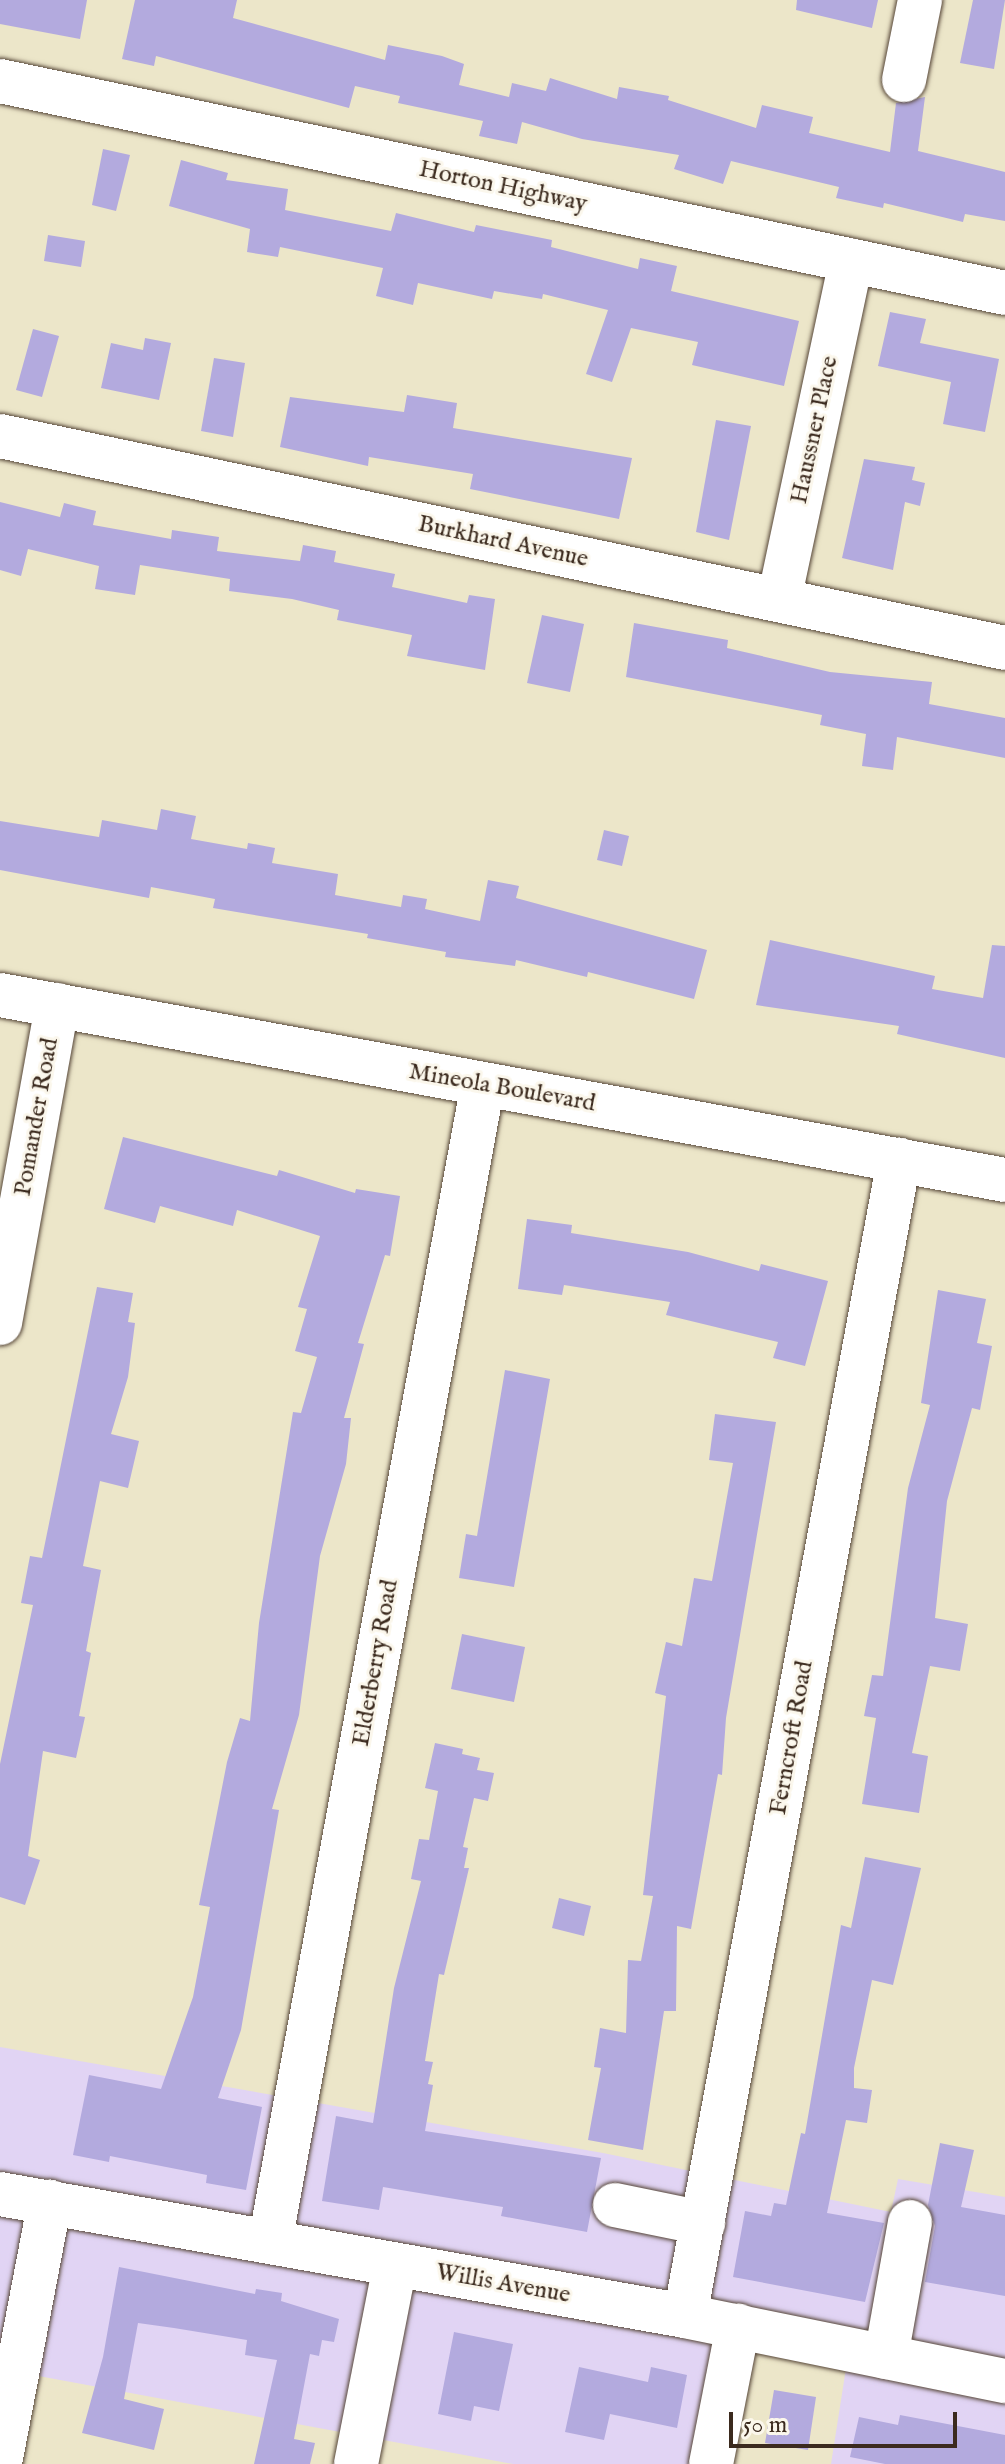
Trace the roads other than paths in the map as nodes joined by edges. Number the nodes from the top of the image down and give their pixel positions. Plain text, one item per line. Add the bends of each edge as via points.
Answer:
1 (920, 0) edge
2 (904, 80) dead end
3 (0, 81) edge
4 (851, 261) junction
5 (1005, 293) edge
6 (0, 436) edge
7 (779, 600) junction
8 (1005, 648) edge
9 (0, 995) edge
10 (57, 1005) junction
11 (483, 1084) junction
12 (899, 1160) junction
13 (1005, 1180) edge
14 (0, 1323) edge
15 (0, 2194) edge
16 (50, 2202) junction
17 (615, 2205) dead end
18 (910, 2222) dead end
19 (703, 2223) junction
20 (270, 2242) junction
21 (395, 2265) junction
22 (685, 2316) junction
23 (738, 2326) junction
24 (886, 2357) junction
25 (1005, 2381) edge
26 (0, 2463) edge
27 (356, 2464) edge
28 (711, 2464) edge

1 - 2 street
3 - 4 street, Horton Highway
4 - 5 street, Horton Highway
4 - 7 street, Haussner Place
6 - 7 street, Burkhard Avenue
7 - 8 street, Burkhard Avenue
9 - 10 street, Mineola Boulevard
10 - 11 street, Mineola Boulevard
10 - 14 street, Pomander Road
11 - 12 street, Mineola Boulevard
11 - 20 street, Elderberry Road
12 - 13 street, Mineola Boulevard
12 - 19 street, Ferncroft Road
15 - 16 street, Willis Avenue
16 - 20 street, Willis Avenue
16 - 26 street
17 - 19 street
18 - 24 street
19 - 22 street, Ferncroft Road
20 - 21 street, Willis Avenue
21 - 22 street, Willis Avenue
21 - 27 street
22 - 23 street, Willis Avenue
23 - 24 street, Willis Avenue
23 - 28 street
24 - 25 street, Willis Avenue

